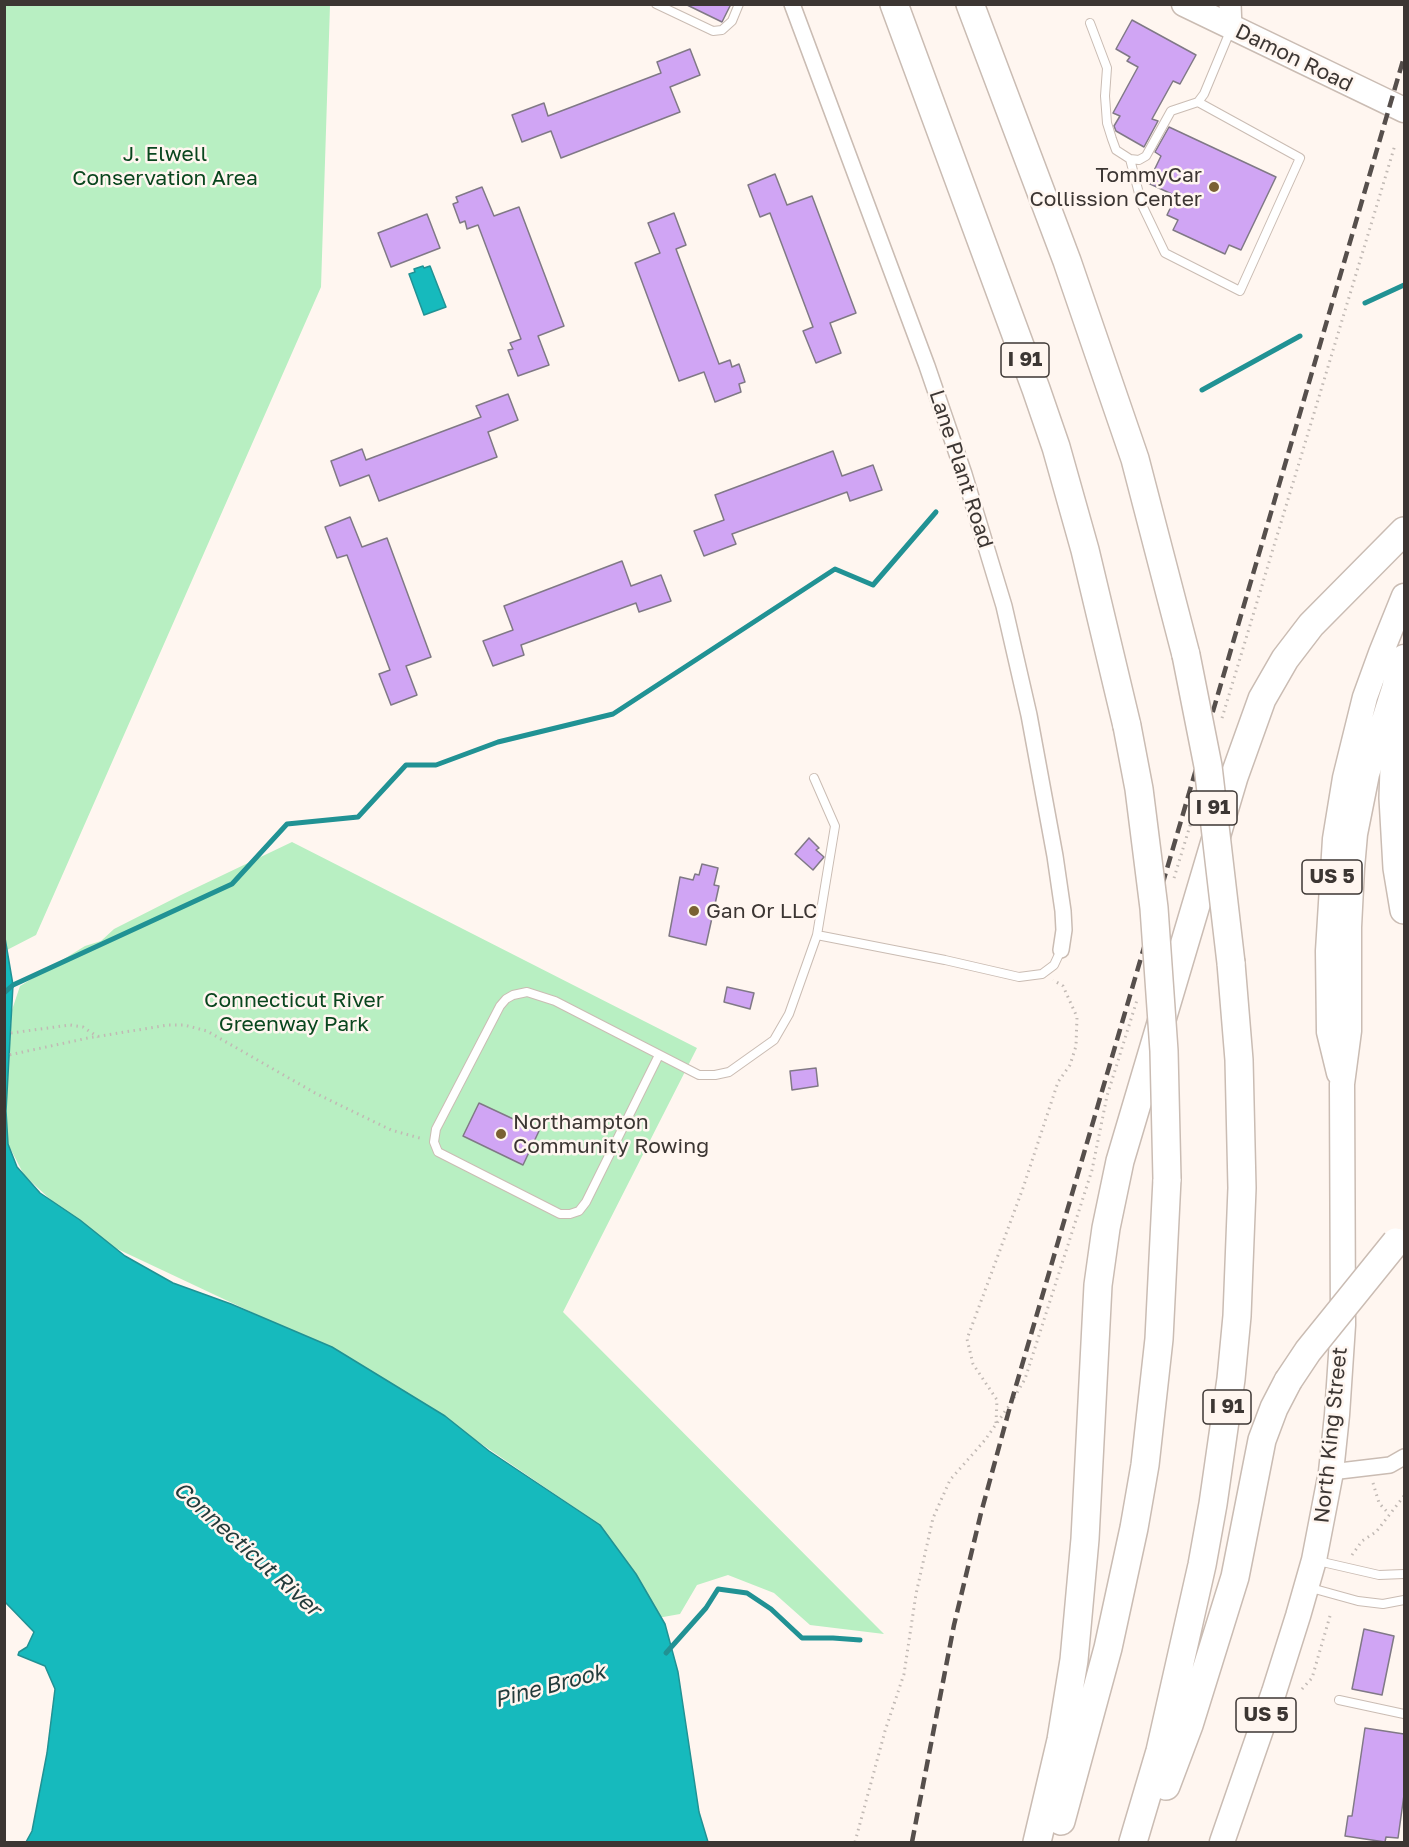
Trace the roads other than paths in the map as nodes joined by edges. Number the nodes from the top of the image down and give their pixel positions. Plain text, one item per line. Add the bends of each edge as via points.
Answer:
1 (656, 4) edge
2 (739, 4) edge
3 (792, 4) edge
4 (894, 4) edge
5 (970, 4) edge
6 (1184, 4) edge
7 (1231, 16) edge
8 (1090, 23) dead end
9 (1198, 102) junction
10 (1404, 110) edge
11 (1130, 159) junction
12 (1404, 531) edge
13 (1404, 596) edge
14 (1401, 667) edge
15 (814, 778) dead end
16 (1404, 910) edge
17 (817, 935) junction
18 (1061, 950) joint
19 (659, 1055) junction
20 (1342, 1084) junction
21 (1400, 1235) edge
22 (1404, 1457) edge
23 (1331, 1472) junction
24 (1314, 1560) junction
25 (1404, 1574) edge
26 (1306, 1587) junction
27 (1404, 1600) edge
28 (1339, 1700) dead end
29 (1404, 1713) edge
30 (1038, 1842) edge
31 (1054, 1842) edge
32 (1133, 1842) edge
33 (1142, 1842) edge
34 (1222, 1842) edge

1 - 2 lane via 713,31 722,30 732,21
3 - 18 street, Lane Plant Road via 927,366 1004,606 1055,856 1063,911
4 - 31 highway, I 91, bridge via 1056,447 1127,726 1155,919 1167,1179 1159,1339 1134,1528 1108,1647
5 - 32 highway, I 91, bridge via 1067,261 1136,459 1186,655 1208,766 1231,963 1239,1060 1242,1188 1231,1380 1202,1565 1160,1751
6 - 7 main road, Damon Road
7 - 9 lane
7 - 10 main road, Damon Road
8 - 11 lane via 1107,68 1107,123 1116,150
9 - 11 lane via 1172,111 1146,156
9 - 11 lane via 1300,158 1240,291 1165,253 1142,205
12 - 30 highway via 1311,624 1262,699 1234,777 1120,1161 1098,1285 1074,1660
13 - 20 main road, North King Street / US 5 via 1365,697 1335,839 1328,951 1329,1032
14 - 16 highway via 1393,798
14 - 20 main road, North King Street / US 5 via 1366,774 1355,834 1349,927 1349,1031
15 - 17 lane via 835,826
17 - 18 lane via 1019,977 1042,974 1054,965
17 - 19 lane via 789,1014 774,1040 729,1072 715,1075 699,1075
19 - 19 lane via 555,1000 526,992 513,995 500,1005 436,1129 434,1142 438,1152 560,1214 579,1211
20 - 23 main road, North King Street / US 5 via 1343,1325
21 - 33 highway, bridge via 1308,1351 1274,1408 1262,1440 1241,1551 1224,1614 1182,1746
22 - 23 street via 1390,1465
23 - 24 main road, North King Street / US 5
24 - 25 lane via 1379,1575
24 - 26 main road, North King Street / US 5
26 - 27 lane via 1358,1601 1383,1604
26 - 34 main road, North King Street / US 5
28 - 29 lane

